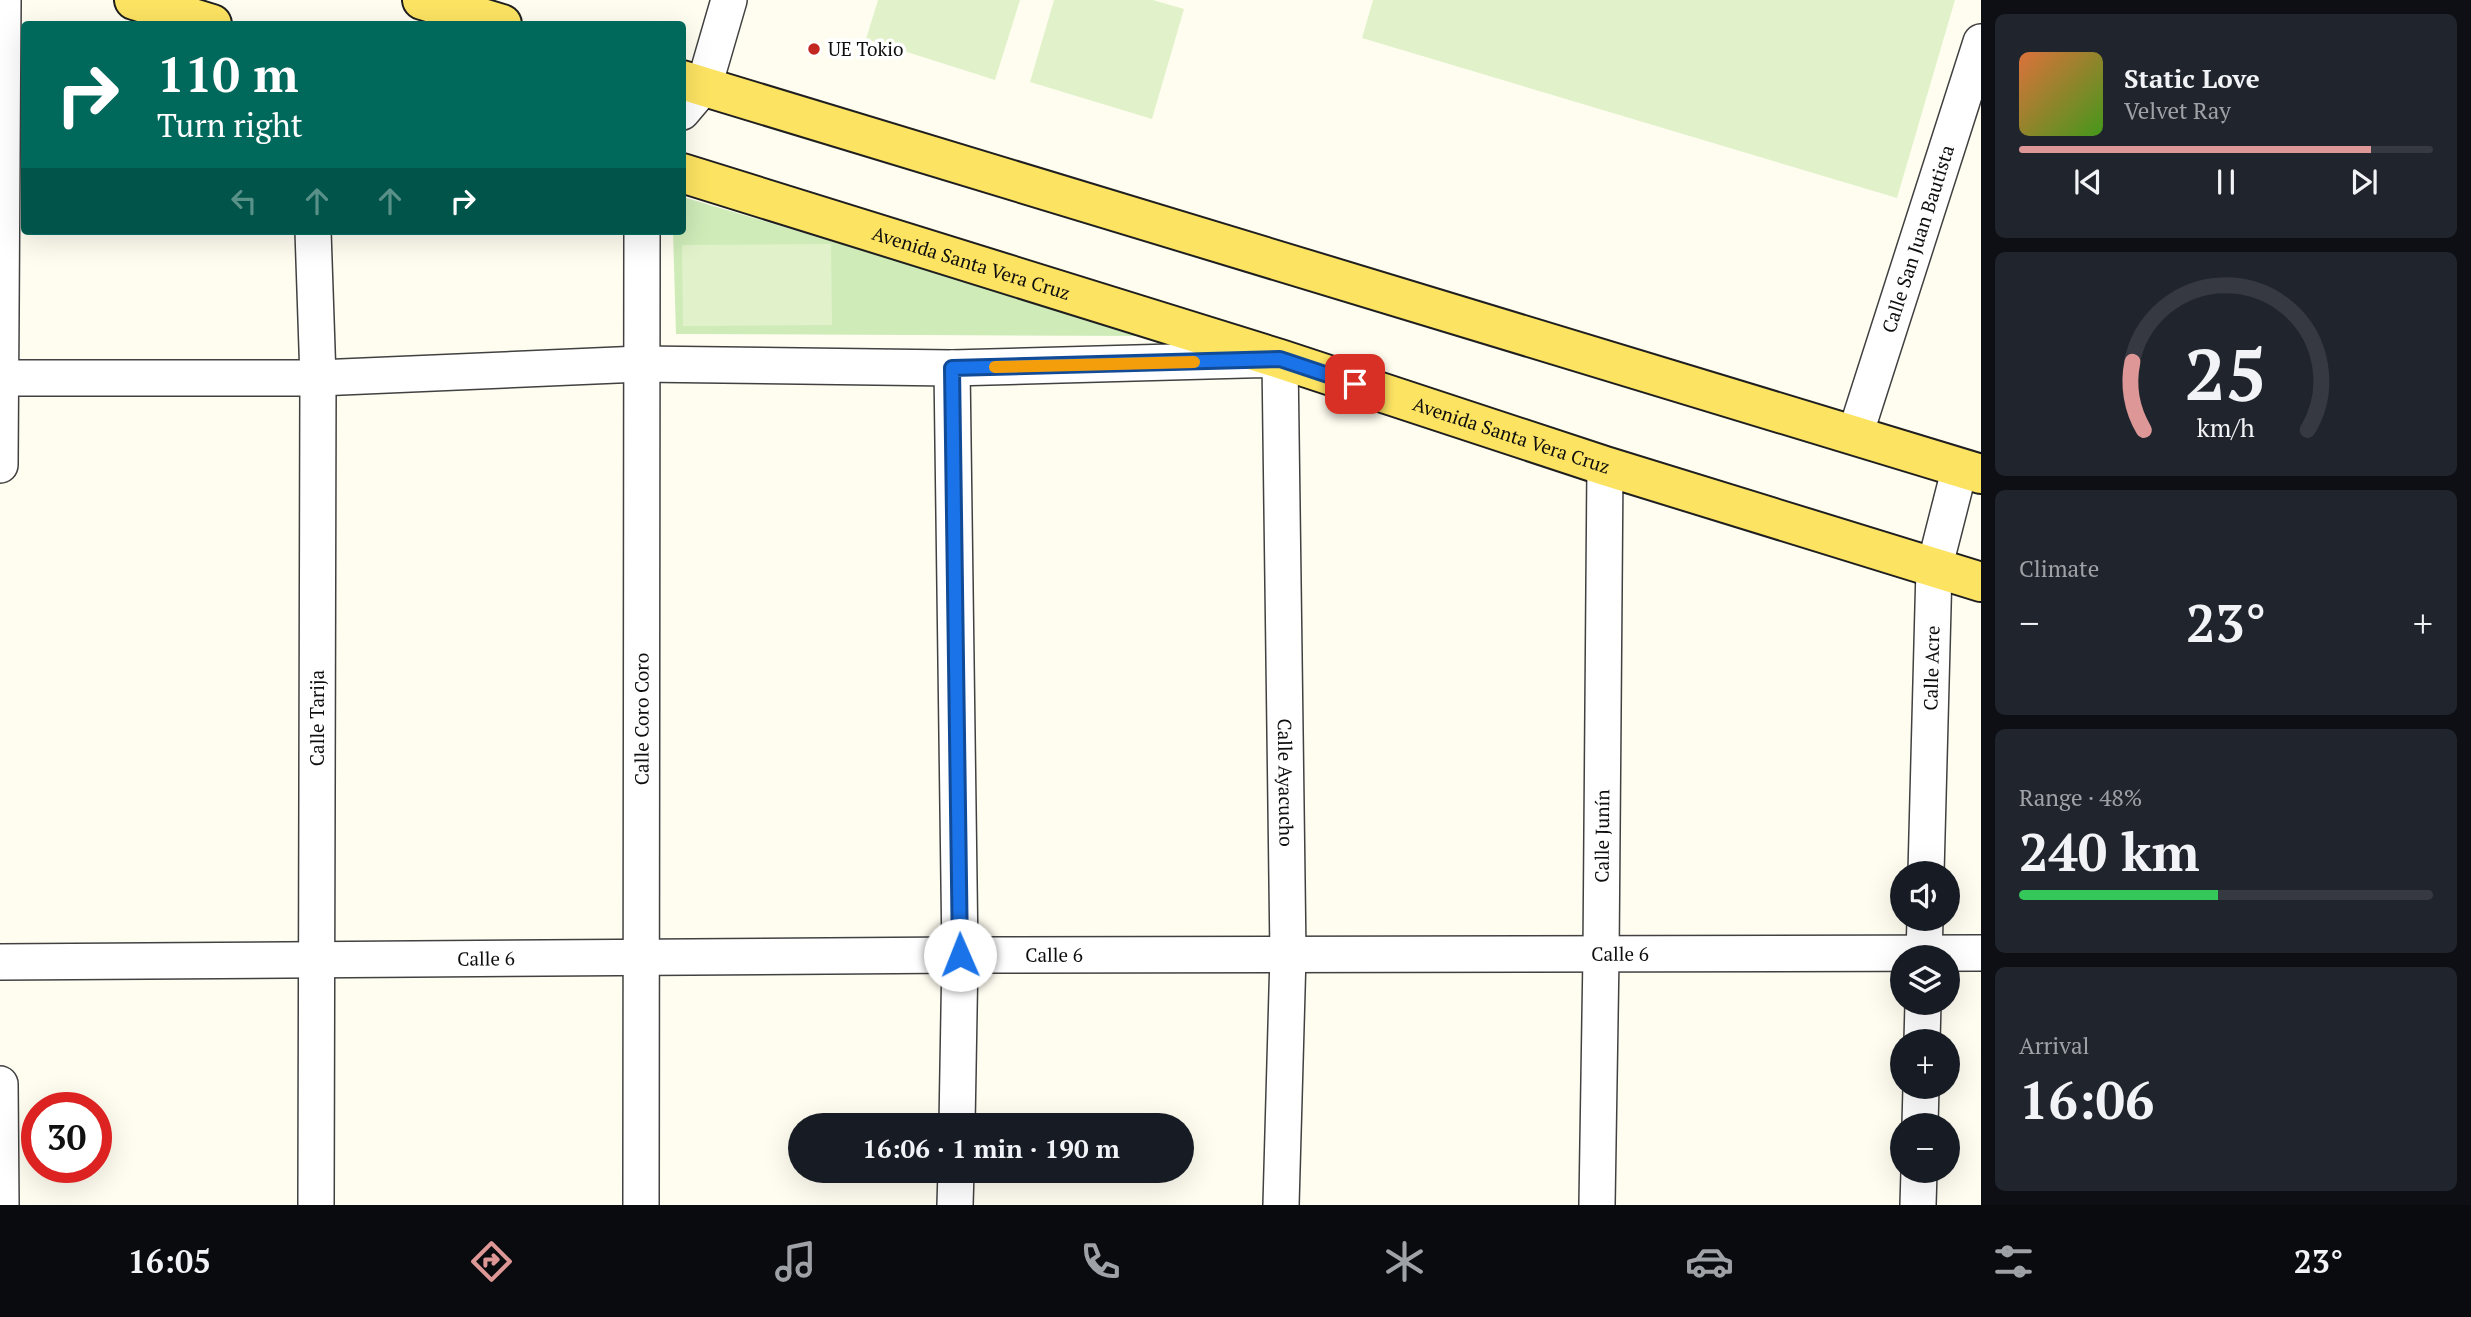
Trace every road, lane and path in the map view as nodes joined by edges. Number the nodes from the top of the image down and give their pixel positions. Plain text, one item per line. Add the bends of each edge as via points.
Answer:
1 (4, 0) edge
2 (134, 0) edge
3 (729, 0) edge
4 (436, 2) edge
5 (202, 21) edge
6 (493, 21) edge
7 (1981, 43) edge
8 (690, 93) edge
9 (686, 174) edge
10 (313, 235) edge
11 (642, 235) edge
12 (1280, 359) junction
13 (640, 365) junction
14 (952, 368) junction
15 (318, 377) junction
16 (0, 378) edge
17 (1856, 435) junction
18 (0, 465) edge
19 (1605, 466) junction
20 (1971, 471) edge
21 (1934, 569) junction
22 (1981, 582) edge
23 (1926, 861) edge
24 (1981, 953) edge
25 (1288, 954) junction
26 (1960, 954) edge
27 (960, 955) junction
28 (1601, 955) junction
29 (1890, 956) edge
30 (642, 958) junction
31 (316, 959) junction
32 (0, 961) edge
33 (0, 1084) edge
34 (957, 1113) edge
35 (956, 1183) edge
36 (1919, 1183) edge
37 (1, 1205) edge
38 (316, 1205) edge
39 (641, 1205) edge
40 (955, 1205) edge
41 (1281, 1205) edge
42 (1597, 1205) edge
43 (1918, 1205) edge

1 - 16 street
2 - 5 main road
3 - 8 street
4 - 6 main road
7 - 17 street, Calle San Juan Bautista
8 - 17 main road
9 - 12 main road, Avenida Santa Vera Cruz
10 - 15 street, Calle Tarija
11 - 13 street, Calle Coro Coro
12 - 14 street
12 - 19 main road, Avenida Santa Vera Cruz
12 - 25 street, Calle Ayacucho
13 - 14 street
13 - 15 street
13 - 30 street, Calle Coro Coro
14 - 27 street
15 - 16 street
15 - 31 street, Calle Tarija
16 - 18 street
17 - 20 main road
19 - 21 main road, Avenida Santa Vera Cruz
19 - 28 street, Calle Junín
20 - 21 street, Calle Acre
21 - 22 main road, Avenida Santa Vera Cruz
21 - 23 street, Calle Acre
24 - 26 street, Calle 6
25 - 27 street, Calle 6
25 - 28 street, Calle 6
25 - 41 street, Calle Ayacucho
27 - 30 street, Calle 6
27 - 34 street
28 - 29 street, Calle 6
28 - 42 street, Calle Junín
30 - 31 street, Calle 6
30 - 39 street, Calle Coro Coro
31 - 32 street, Calle 6
31 - 38 street, Calle Tarija
33 - 37 street
35 - 40 street
36 - 43 street

